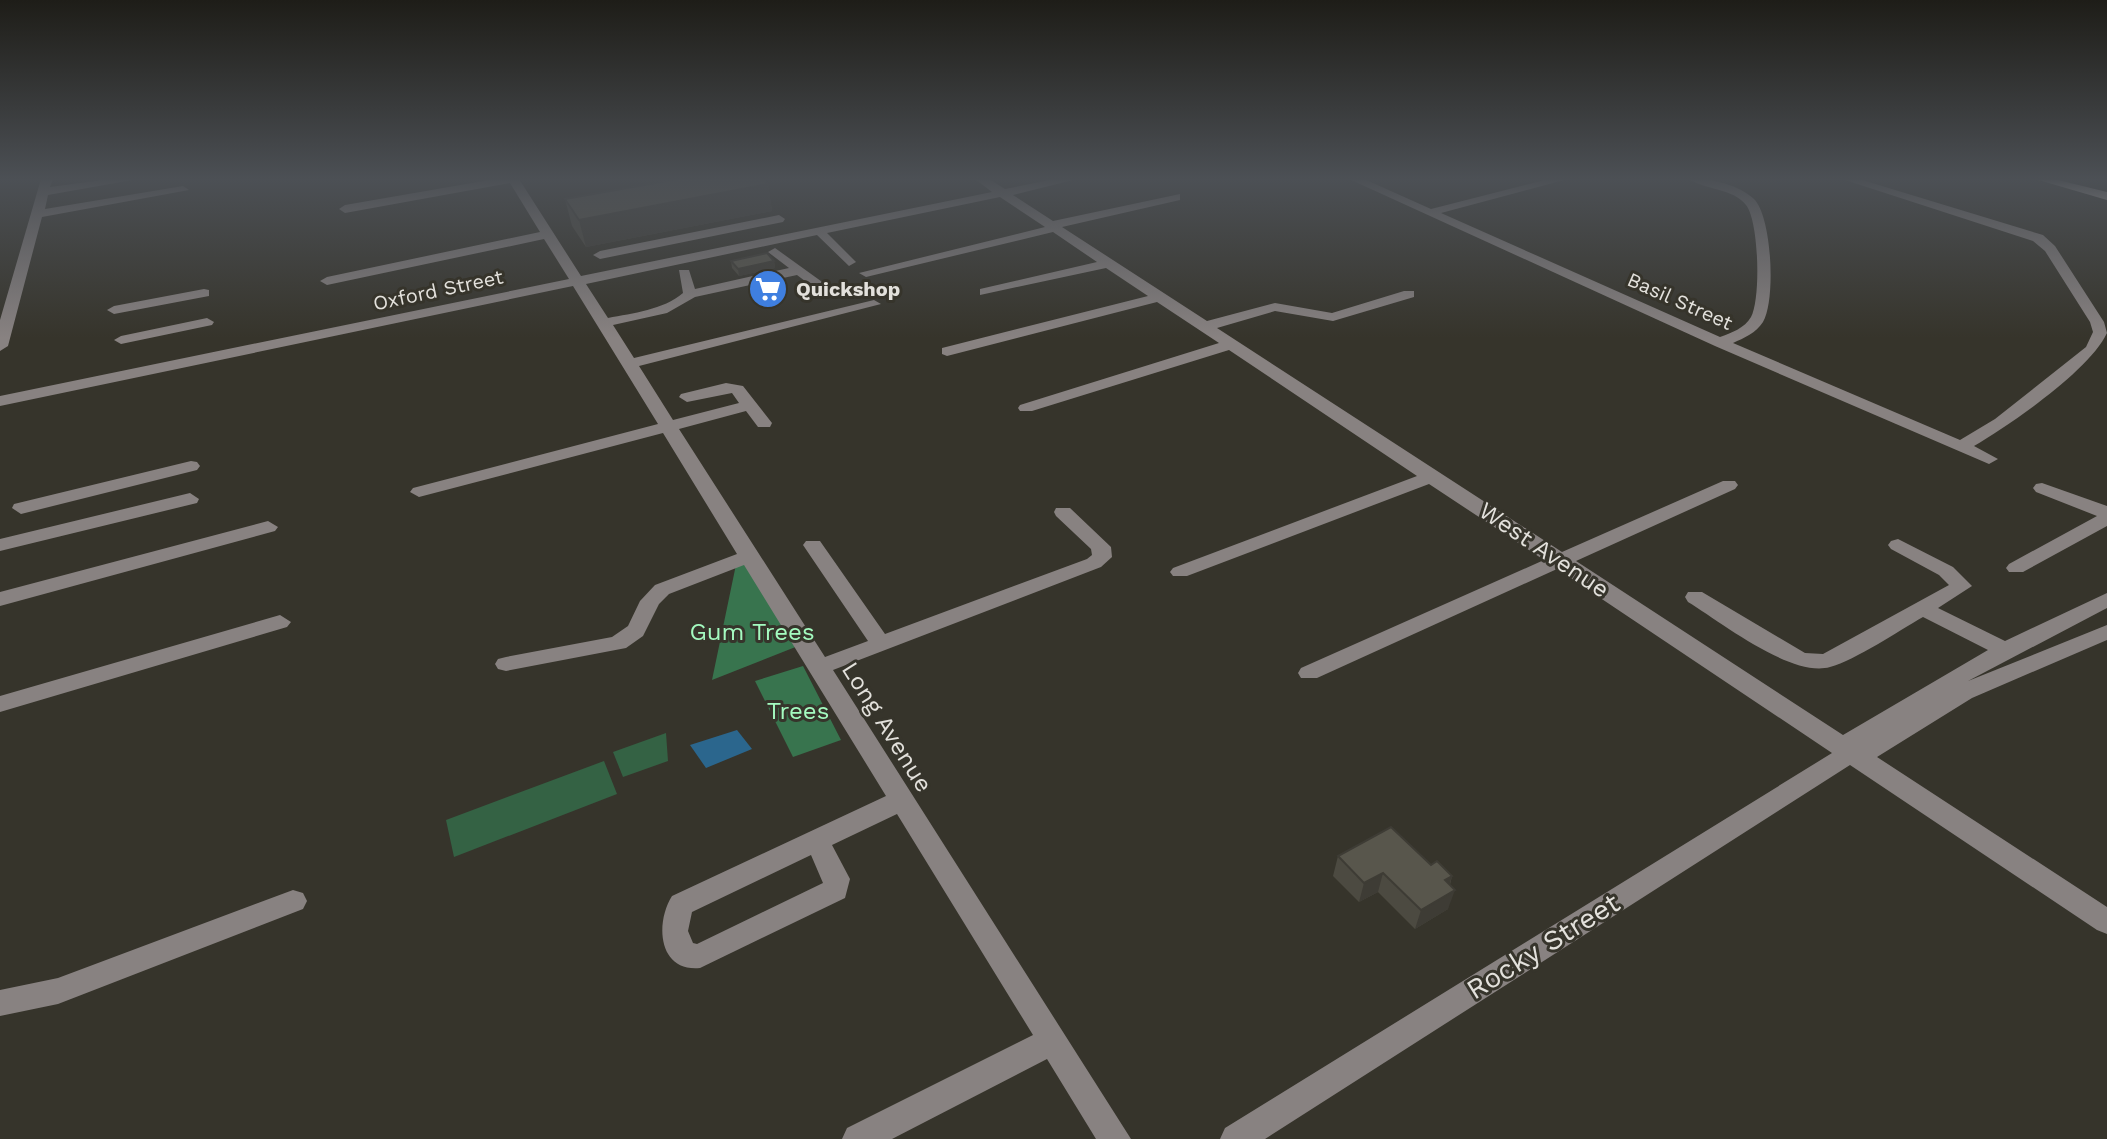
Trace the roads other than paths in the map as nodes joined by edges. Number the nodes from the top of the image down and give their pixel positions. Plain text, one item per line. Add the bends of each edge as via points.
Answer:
1 (33, 232) edge
2 (714, 232) edge
3 (821, 232) edge
4 (1033, 232) edge
5 (1062, 232) edge
6 (1476, 232) edge
7 (1759, 232) edge
8 (2019, 232) edge
9 (548, 234) joint
10 (823, 236) dead end
11 (774, 246) junction
12 (600, 255) dead end
13 (849, 262) dead end
14 (668, 263) junction
15 (1109, 263) junction
16 (800, 270) junction
17 (684, 273) junction
18 (866, 273) dead end
19 (327, 281) dead end
20 (579, 281) junction
21 (818, 284) dead end
22 (985, 292) dead end
23 (690, 294) junction
24 (1409, 294) dead end
25 (1161, 297) junction
26 (874, 304) dead end
27 (114, 310) dead end
28 (207, 322) junction
29 (603, 323) junction
30 (1206, 326) junction
31 (121, 340) dead end
32 (1720, 343) junction
33 (1233, 344) junction
34 (0, 346) edge
35 (947, 351) dead end
36 (211, 357) junction
37 (629, 364) junction
38 (687, 397) dead end
39 (0, 401) edge
40 (750, 405) junction
41 (1026, 408) dead end
42 (764, 423) dead end
43 (668, 426) junction
44 (1960, 447) junction
45 (1989, 459) dead end
46 (191, 466) dead end
47 (1433, 476) junction
48 (1729, 485) dead end
49 (2042, 488) dead end
50 (419, 492) dead end
51 (190, 499) dead end
52 (1063, 512) dead end
53 (2107, 516) edge
54 (268, 527) dead end
55 (8, 543) edge
56 (813, 545) dead end
57 (1898, 545) dead end
58 (749, 556) junction
59 (1562, 561) junction
60 (2016, 568) dead end
61 (1180, 572) dead end
62 (1695, 597) dead end
63 (0, 599) edge
64 (2107, 600) edge
65 (1922, 608) junction
66 (280, 622) dead end
67 (2107, 632) edge
68 (881, 644) junction
69 (2005, 650) junction
70 (506, 664) dead end
71 (819, 667) junction
72 (1309, 673) dead end
73 (0, 704) edge
74 (1851, 753) junction
75 (902, 800) junction
76 (818, 842) junction
77 (293, 901) dead end
78 (2107, 922) edge
79 (0, 1003) edge
80 (1053, 1040) junction
81 (858, 1139) edge
82 (1115, 1139) edge
83 (1236, 1139) edge

1 - 34 street
2 - 12 street
3 - 11 street, Oxford Street
4 - 18 street
5 - 15 street, West Avenue
6 - 32 street, Basil Street
7 - 32 street via 1763,309 1752,326
8 - 44 street via 2050,249 2100,332 2092,349 2001,423
9 - 19 street
9 - 20 street, Long Avenue
10 - 13 street
11 - 14 street, Oxford Street
11 - 16 street
11 - 17 street
14 - 17 street
14 - 20 street, Oxford Street
15 - 22 street
15 - 25 street, West Avenue
16 - 21 street
16 - 23 street
17 - 23 street
20 - 29 street, Long Avenue
20 - 36 street, Oxford Street
23 - 29 street via 678,304
24 - 30 street via 1333,317 1275,307
25 - 30 street, West Avenue
25 - 35 street
26 - 37 street
27 - 28 street via 204,290
28 - 31 street
28 - 36 street
29 - 37 street, Long Avenue
30 - 33 street, West Avenue
32 - 44 street, Basil Street
33 - 41 street
33 - 47 street, West Avenue
36 - 39 street, Oxford Street
37 - 43 street, Long Avenue
38 - 40 street via 733,388
40 - 42 street
40 - 43 street
43 - 50 street
43 - 58 street, Long Avenue
44 - 45 street, Basil Street
46 - 55 street via 22,499
47 - 59 street, West Avenue
47 - 61 street
48 - 59 street
49 - 53 street
51 - 55 street
52 - 68 street via 1101,547 1102,557
53 - 60 street
54 - 63 street
56 - 68 street
57 - 65 street via 1962,586
58 - 70 street via 653,596 632,637
58 - 71 street, Long Avenue
59 - 72 street
59 - 74 street, West Avenue
62 - 65 street via 1799,659 1814,662 1827,661
64 - 69 street, Rocky Street
65 - 69 street
66 - 73 street
67 - 74 street, Rocky Street via 1997,676 1928,712 1872,750
68 - 71 street
69 - 74 street, Rocky Street via 1853,738
71 - 75 street, Long Avenue
74 - 78 street, West Avenue
74 - 83 street, Rocky Street
75 - 76 street
75 - 80 street, Long Avenue
76 - 76 street via 682,904 673,925 680,951 700,956 835,890 837,879
77 - 79 street via 58,991
80 - 81 street
80 - 82 street, Long Avenue

